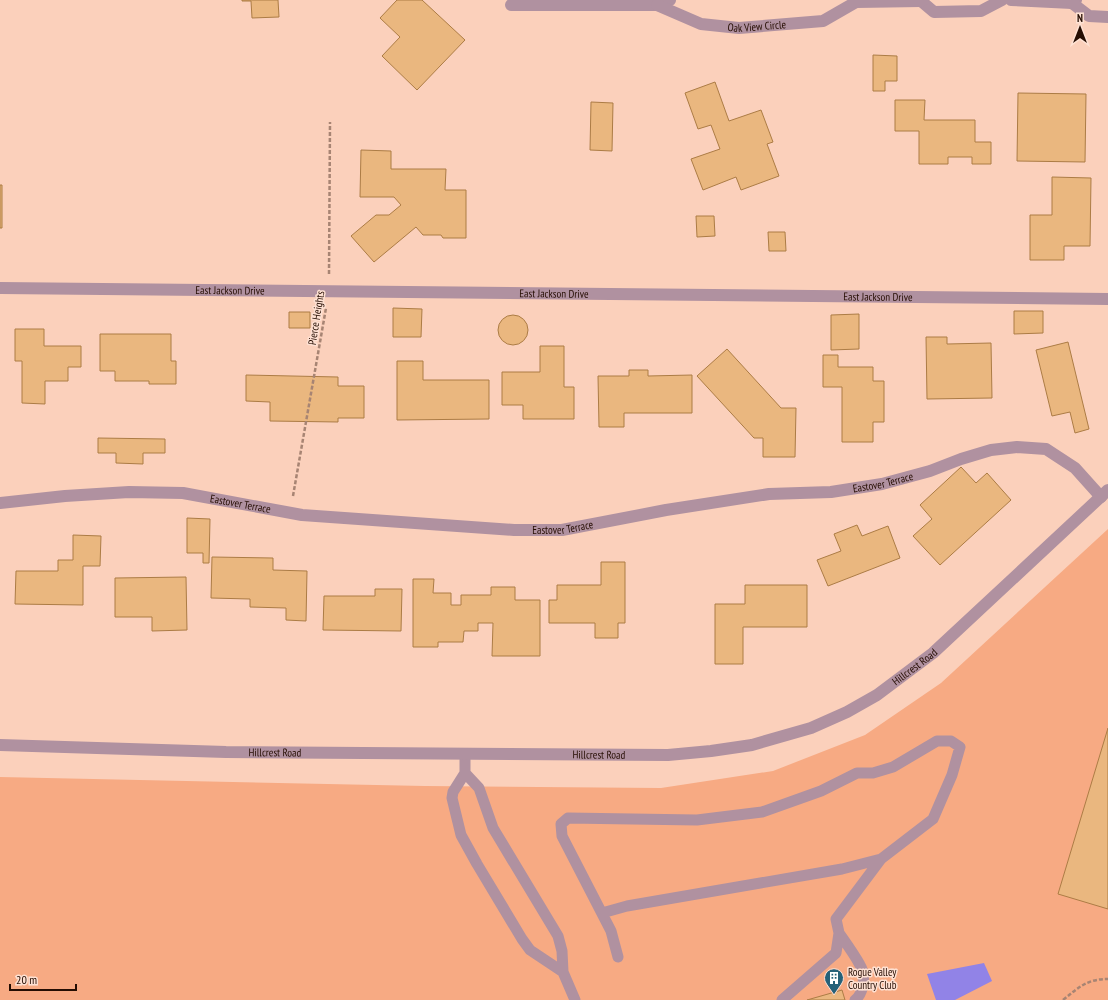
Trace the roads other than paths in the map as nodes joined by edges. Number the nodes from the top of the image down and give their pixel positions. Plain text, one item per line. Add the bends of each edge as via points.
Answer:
1 (670, 0) edge
2 (1002, 0) edge
3 (1011, 0) edge
4 (854, 1) edge
5 (922, 1) edge
6 (1074, 1) edge
7 (511, 5) dead end
8 (657, 5) junction
9 (1108, 17) edge
10 (0, 288) edge
11 (1108, 299) edge
12 (1104, 494) edge
13 (0, 504) edge
14 (0, 745) edge
15 (465, 754) junction
16 (464, 773) junction
17 (881, 859) junction
18 (602, 912) junction
19 (839, 933) junction
20 (618, 957) dead end
21 (563, 972) junction
22 (575, 1000) edge
23 (782, 1000) edge
24 (855, 1000) edge

1 - 8 street, Oak View Circle
2 - 5 street, Oak View Circle via 981,11 934,12
3 - 6 street
4 - 5 street, Oak View Circle
4 - 8 street, Oak View Circle via 823,21 739,28 701,24
6 - 9 street via 1089,16
7 - 8 street, Oak View Circle
10 - 11 street, East Jackson Drive
12 - 13 street, Eastover Terrace via 1074,468 1046,449 1017,447 990,450 930,471 882,484 831,492 769,494 562,530 514,530 302,515 183,493 129,492
12 - 15 street, Hillcrest Road via 933,653 878,695 811,728 752,745 668,755
14 - 15 street, Hillcrest Road via 226,752
15 - 16 lane
16 - 21 lane via 479,788 493,828 558,936 562,950
16 - 21 lane via 452,798 461,835 476,864 530,950
17 - 18 lane via 842,869
17 - 18 lane via 933,819 952,775 960,747 951,741 937,741 892,767 873,774 857,773 821,791 762,812 697,820 568,818 561,824 562,836
17 - 19 lane via 836,919
18 - 20 lane via 611,931
19 - 23 lane via 836,953
19 - 24 lane via 861,966 864,983 859,997
21 - 22 lane

